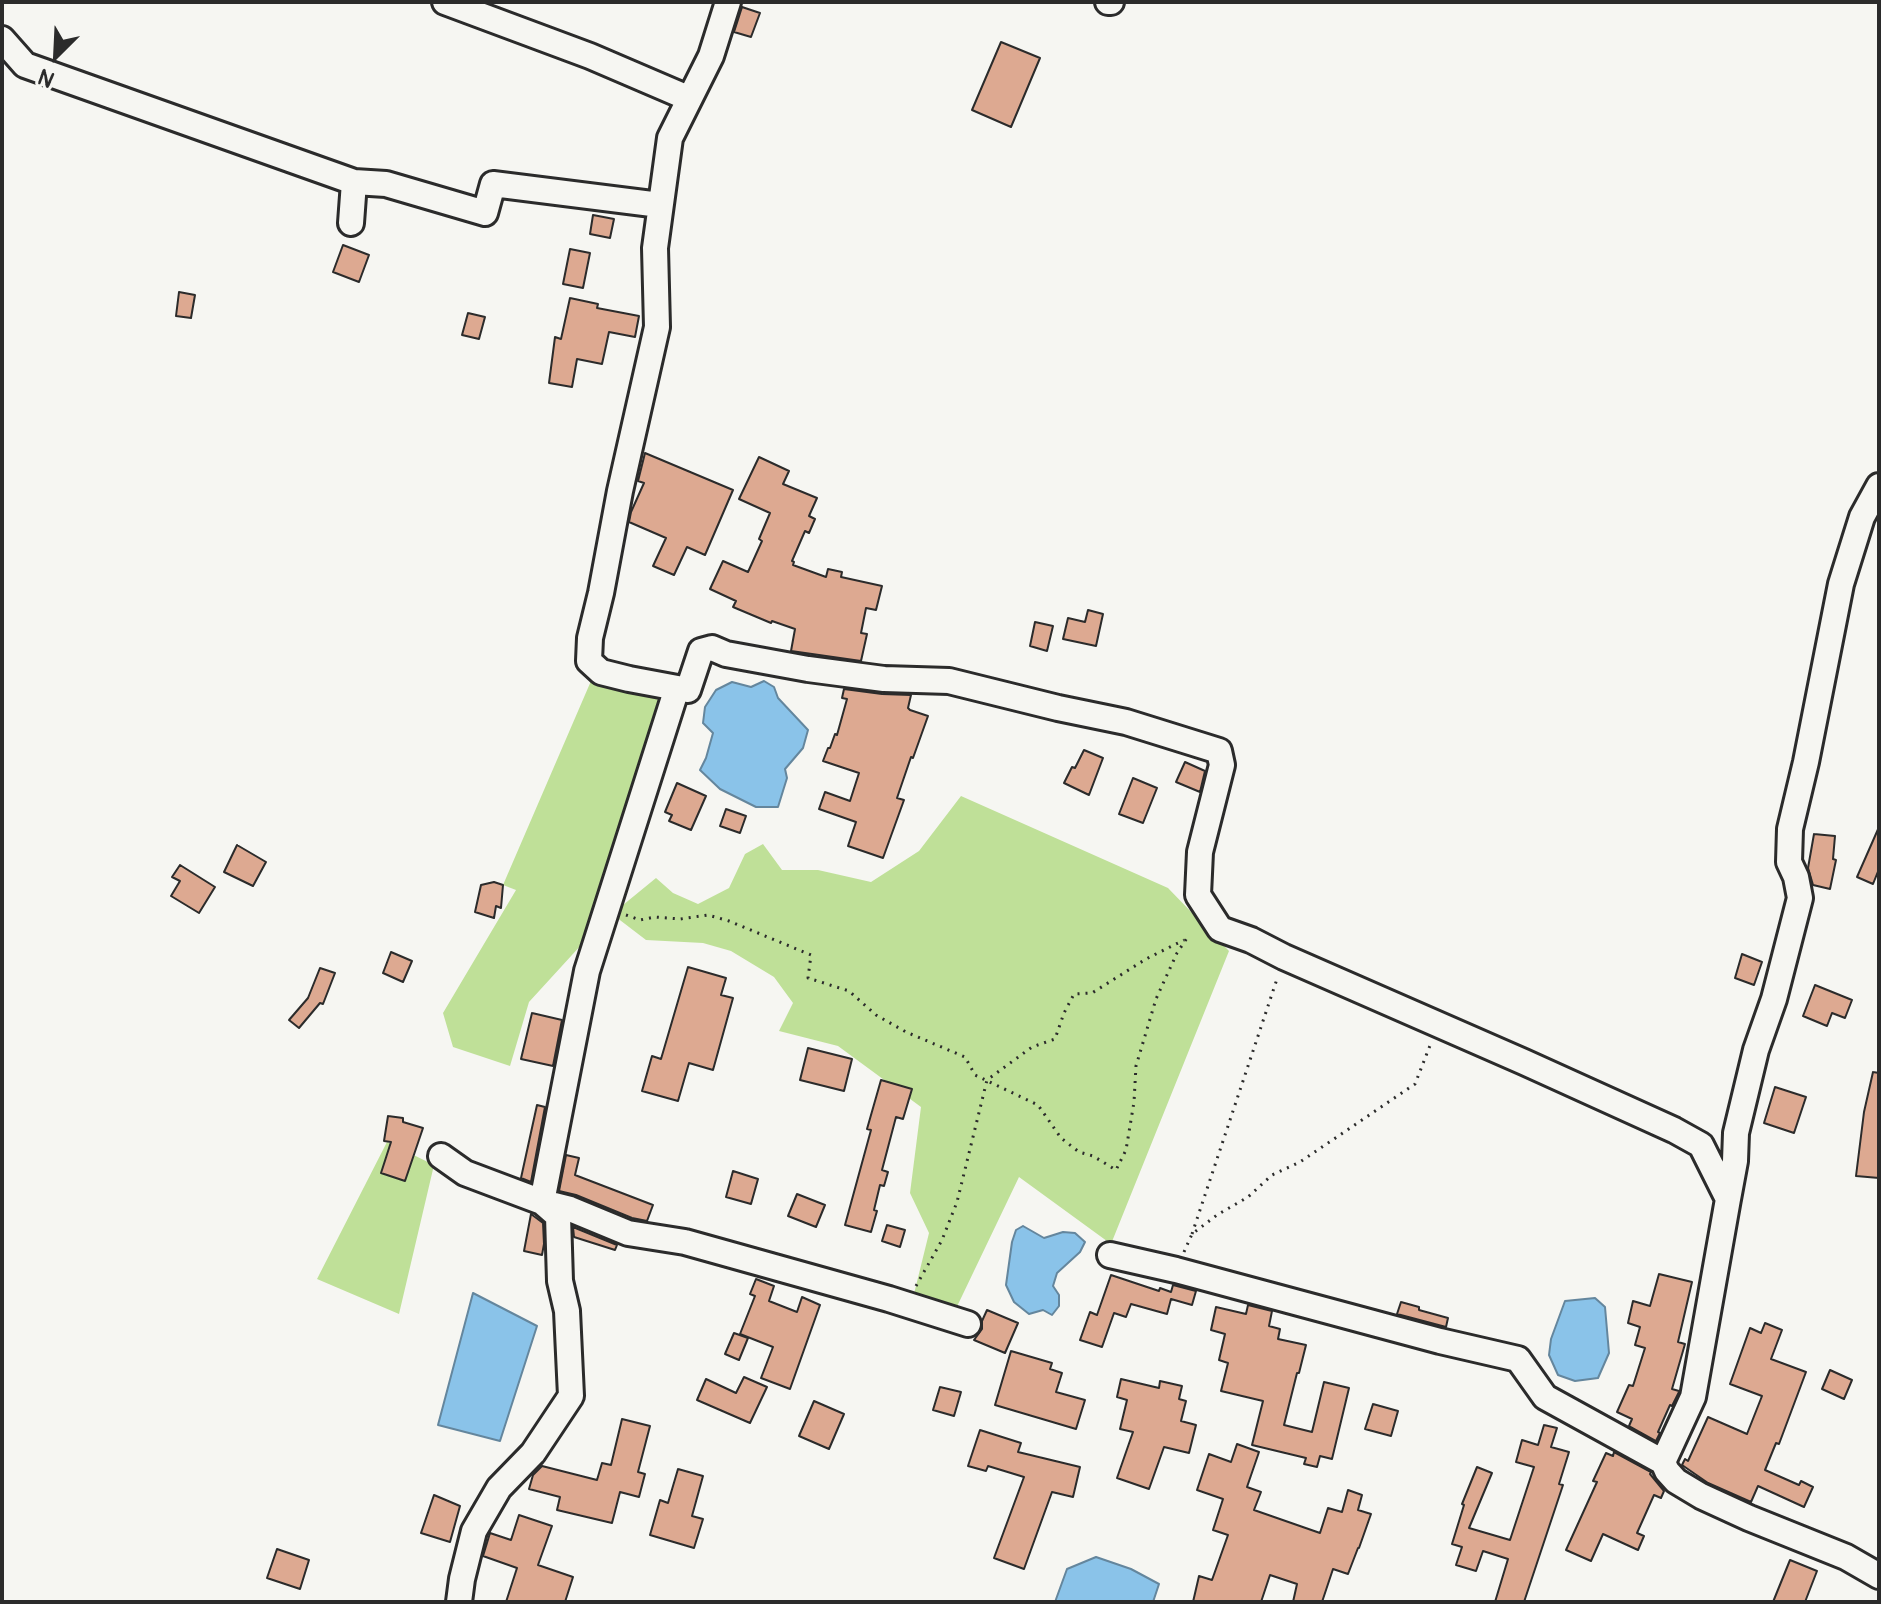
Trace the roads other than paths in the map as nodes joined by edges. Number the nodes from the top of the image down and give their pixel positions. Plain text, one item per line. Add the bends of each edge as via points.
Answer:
1 (445, 2) edge
2 (728, 2) edge
3 (2, 39) edge
4 (688, 98) junction
5 (354, 182) junction
6 (660, 205) junction
7 (351, 223) dead end
8 (1879, 486) edge
9 (677, 688) junction
10 (441, 1156) dead end
11 (1728, 1199) junction
12 (542, 1202) junction
13 (1110, 1255) dead end
14 (968, 1324) dead end
15 (1663, 1462) junction
16 (1879, 1576) edge
17 (459, 1602) edge

1 - 4 street
2 - 4 street via 711,56
3 - 5 street via 25,65
4 - 6 street via 670,138
5 - 6 street via 386,184 485,213 493,184
5 - 7 street
6 - 9 street via 657,327 589,661 601,672
8 - 11 street via 1862,517 1841,584 1790,829 1789,862 1800,898 1736,1133
9 - 11 street via 688,690 701,651 712,648 824,671 949,681 1126,722 1219,751 1222,765 1200,852 1198,895 1220,929 1674,1130 1701,1145
9 - 12 street via 587,971
10 - 12 street via 465,1173
11 - 15 street via 1693,1397
12 - 14 street via 628,1233 685,1242
12 - 17 street via 558,1216 571,1396 533,1453 499,1488 474,1531
13 - 15 street via 1518,1359 1545,1397
15 - 16 street via 1676,1481 1701,1496

